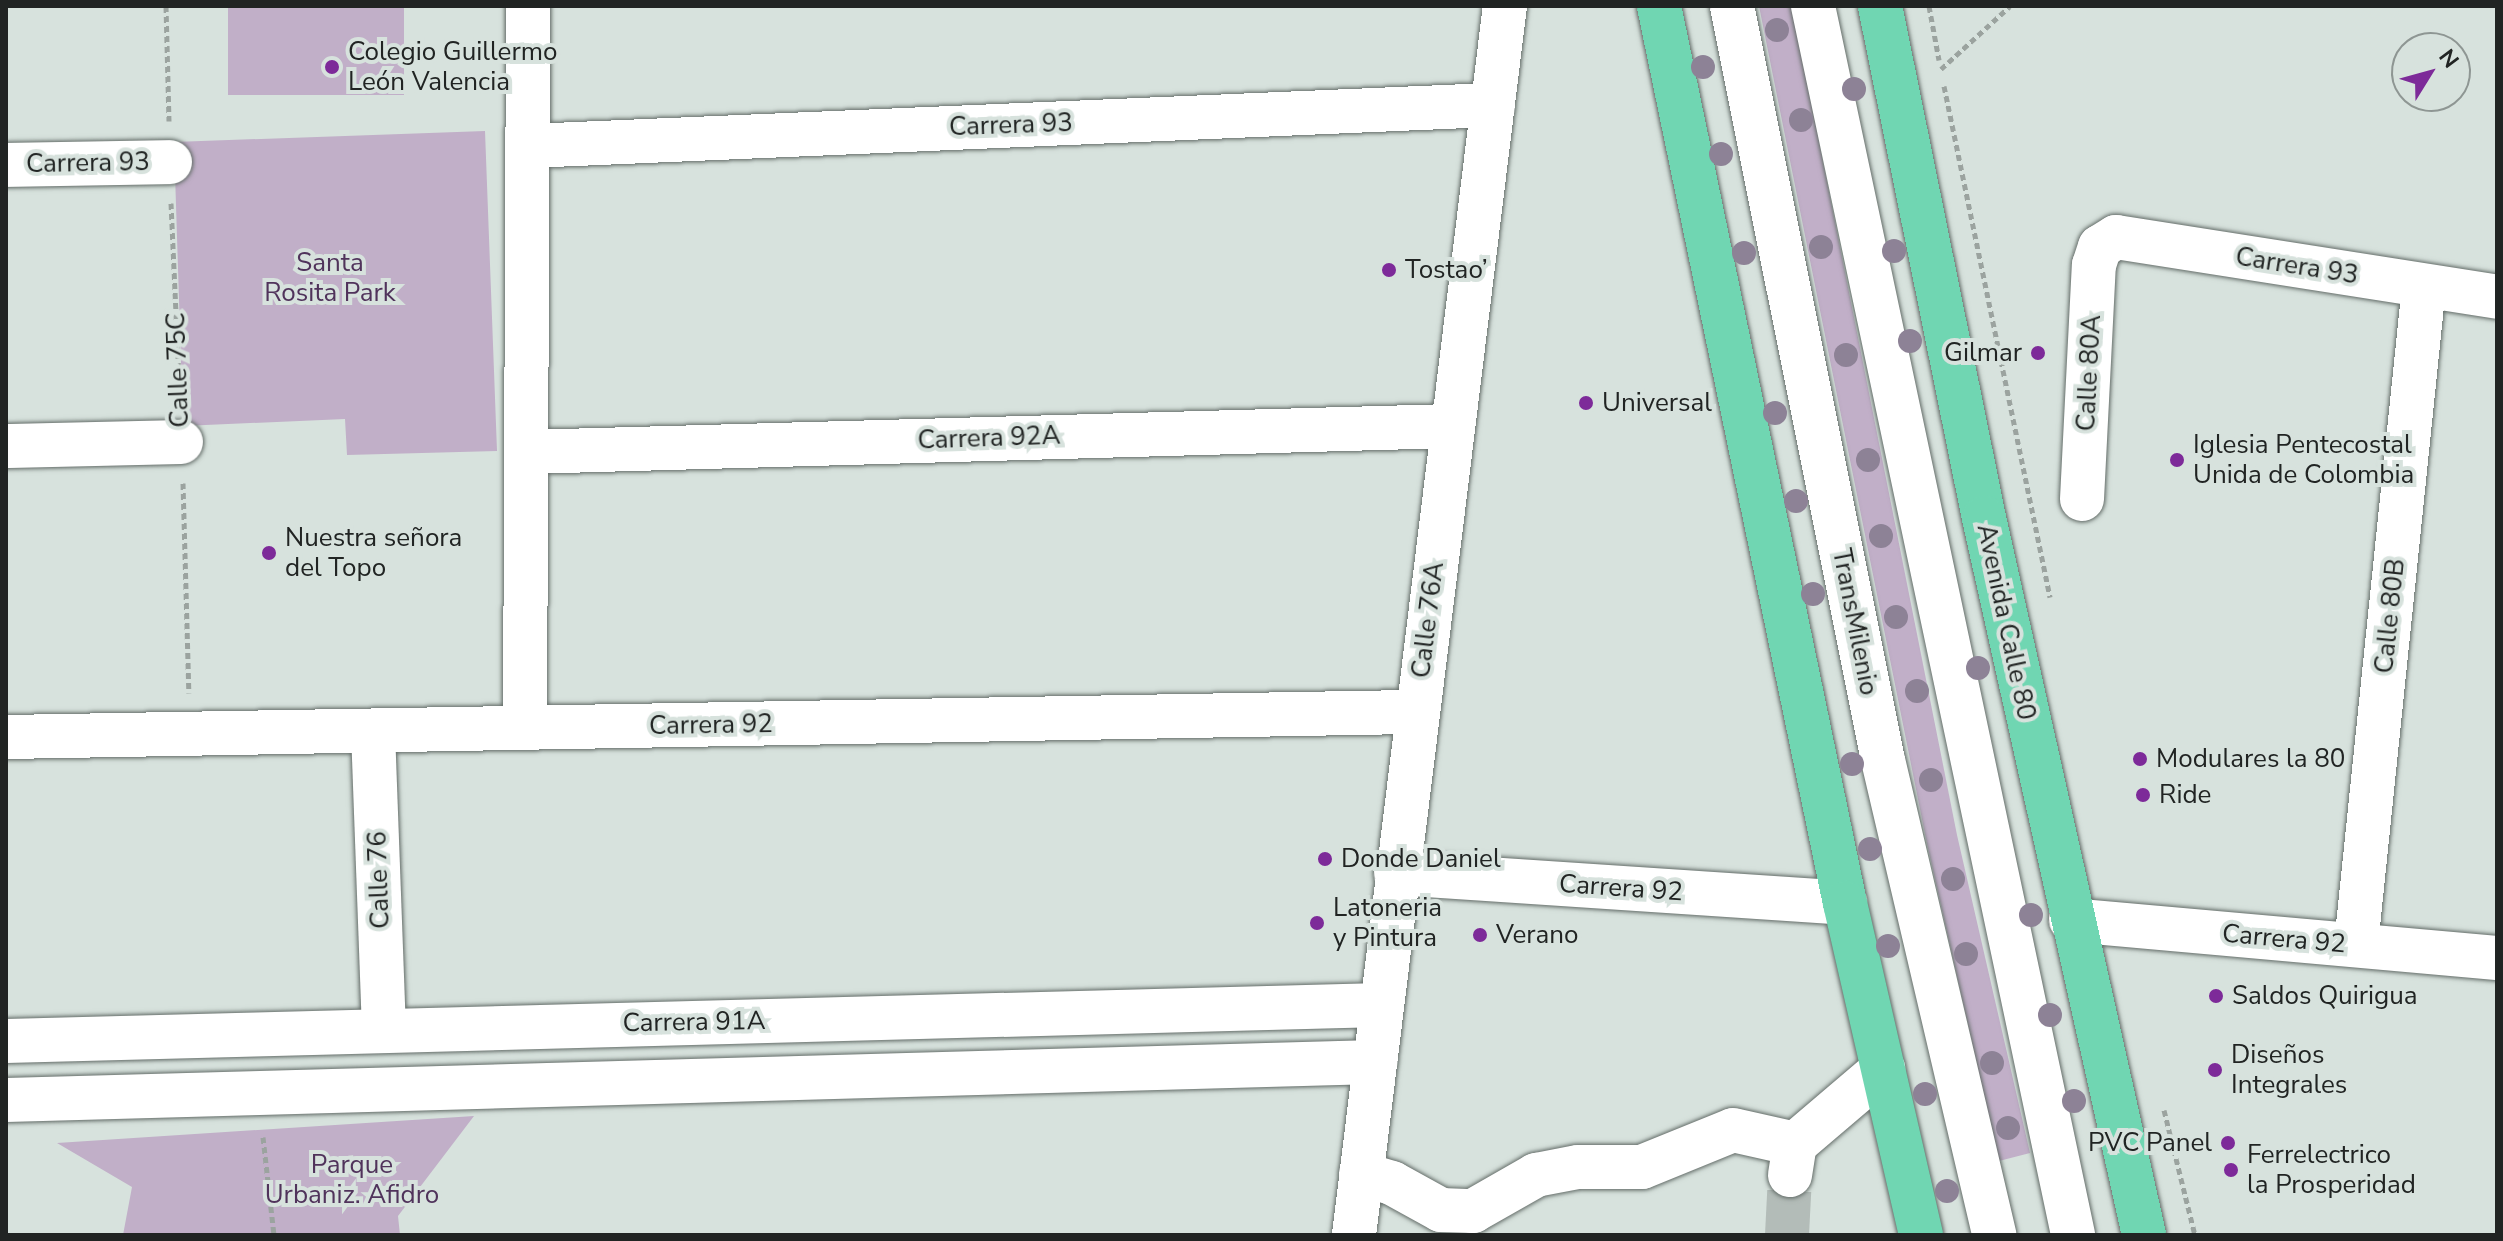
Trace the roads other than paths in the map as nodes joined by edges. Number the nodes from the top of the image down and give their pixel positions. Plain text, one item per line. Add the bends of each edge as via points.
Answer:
1 (528, 6) edge
2 (1505, 6) edge
3 (1659, 6) edge
4 (1732, 6) edge
5 (1813, 6) edge
6 (1880, 6) edge
7 (1493, 105) junction
8 (529, 146) junction
9 (170, 162) road end
10 (6, 165) edge
11 (2100, 247) joint
12 (2424, 286) junction
13 (2497, 297) edge
14 (1453, 426) junction
15 (181, 442) road end
16 (6, 446) edge
17 (526, 452) junction
18 (2082, 499) road end
19 (1416, 712) junction
20 (525, 728) junction
21 (373, 731) junction
22 (6, 737) edge
23 (1396, 873) junction
24 (1845, 903) junction
25 (2071, 920) junction
26 (2356, 945) junction
27 (2497, 958) edge
28 (1382, 1005) junction
29 (384, 1030) junction
30 (6, 1041) edge
31 (1375, 1062) junction
32 (1883, 1069) junction
33 (6, 1100) edge
34 (1361, 1174) junction
35 (1354, 1235) edge
36 (1921, 1235) edge
37 (1994, 1235) edge
38 (2073, 1235) edge
39 (2144, 1235) edge

1 - 8 street
2 - 7 street, Calle 76A
3 - 24 highway
4 - 37 street, TransMilenio via 1883,760
5 - 38 street
6 - 25 highway, Avenida Calle 80
7 - 8 street, Carrera 93
7 - 14 street, Calle 76A
8 - 17 street
9 - 10 street, Carrera 93
11 - 12 street, Carrera 93 via 2116,237
11 - 18 street, Calle 80A via 2094,265
12 - 13 street, Carrera 93
12 - 26 street, Calle 80B
14 - 17 street, Carrera 92A
14 - 19 street, Calle 76A
15 - 16 street
17 - 20 street
19 - 20 street, Carrera 92
19 - 23 street, Calle 76A
20 - 21 street, Carrera 92
21 - 22 street, Carrera 92
21 - 29 street, Calle 76
23 - 24 street, Carrera 92
23 - 28 street, Calle 76A
24 - 32 highway
25 - 26 street, Carrera 92
25 - 39 highway, Avenida Calle 80
26 - 27 street, Carrera 92
28 - 29 street, Carrera 91A
28 - 31 street, Calle 76A
29 - 30 street, Carrera 91A
31 - 33 street
31 - 34 street, Calle 76A
32 - 34 street via 1793,1159 1733,1130 1642,1167 1578,1167 1536,1175 1473,1211 1441,1210 1392,1183
32 - 36 highway
34 - 35 street, Calle 76A

